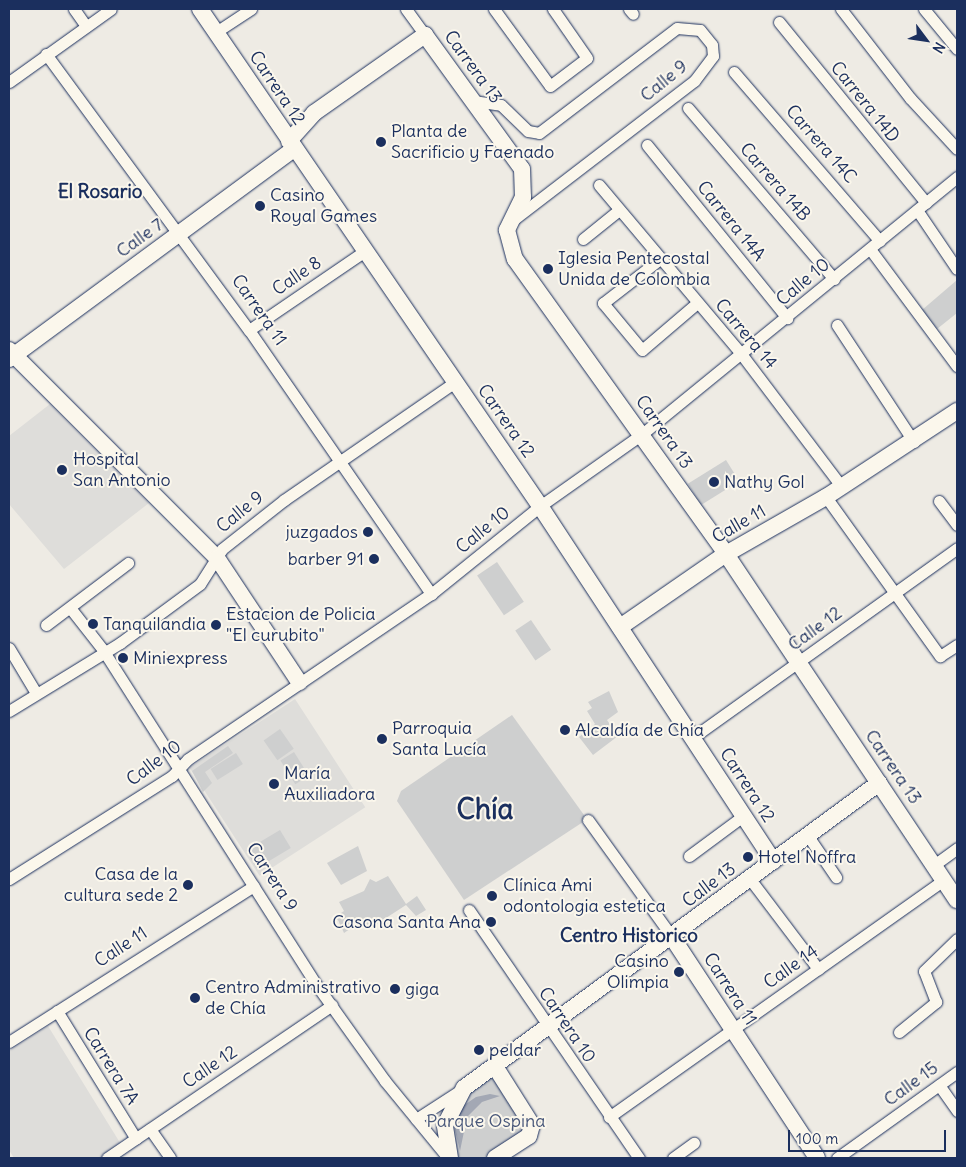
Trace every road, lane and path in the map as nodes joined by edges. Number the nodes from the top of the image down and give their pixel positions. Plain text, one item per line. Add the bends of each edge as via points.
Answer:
1 (74, 9) edge
2 (112, 9) edge
3 (200, 9) edge
4 (251, 9) edge
5 (406, 9) edge
6 (494, 9) edge
7 (553, 9) edge
8 (841, 9) edge
9 (924, 9) edge
10 (779, 22) dead end
11 (86, 26) junction
12 (216, 32) junction
13 (425, 35) junction
14 (953, 36) edge
15 (957, 49) edge
16 (46, 54) junction
17 (734, 72) dead end
18 (9, 82) edge
19 (473, 101) junction
20 (688, 108) dead end
21 (292, 145) junction
22 (647, 145) dead end
23 (957, 149) edge
24 (957, 177) edge
25 (599, 185) dead end
26 (926, 203) junction
27 (619, 210) junction
28 (917, 210) junction
29 (508, 223) junction
30 (179, 234) junction
31 (583, 239) dead end
32 (880, 241) junction
33 (870, 249) junction
34 (365, 251) junction
35 (660, 259) junction
36 (957, 269) edge
37 (834, 279) junction
38 (697, 303) junction
39 (788, 318) junction
40 (837, 325) dead end
41 (249, 330) junction
42 (11, 355) edge
43 (742, 355) junction
44 (957, 366) edge
45 (455, 382) junction
46 (956, 415) edge
47 (642, 434) junction
48 (914, 442) junction
49 (337, 461) junction
50 (842, 487) junction
51 (826, 497) junction
52 (939, 501) dead end
53 (540, 506) junction
54 (957, 525) edge
55 (957, 548) edge
56 (726, 554) junction
57 (217, 558) junction
58 (128, 563) dead end
59 (896, 592) junction
60 (431, 594) junction
61 (71, 609) junction
62 (46, 625) dead end
63 (620, 627) junction
64 (957, 645) edge
65 (9, 648) edge
66 (103, 650) junction
67 (799, 662) junction
68 (299, 682) junction
69 (36, 693) junction
70 (9, 710) edge
71 (692, 738) junction
72 (180, 769) junction
73 (879, 783) junction
74 (743, 816) junction
75 (588, 820) dead end
76 (808, 836) junction
77 (957, 848) edge
78 (689, 856) dead end
79 (773, 862) junction
80 (934, 865) junction
81 (836, 877) dead end
82 (9, 879) edge
83 (750, 879) junction
84 (944, 880) junction
85 (254, 886) junction
86 (957, 900) edge
87 (469, 910) dead end
88 (672, 937) junction
89 (957, 939) edge
90 (818, 969) junction
91 (332, 1005) junction
92 (57, 1011) junction
93 (733, 1029) junction
94 (547, 1030) junction
95 (898, 1032) dead end
96 (9, 1042) edge
97 (496, 1068) junction
98 (957, 1072) edge
99 (939, 1086) junction
100 (464, 1088) junction
101 (957, 1111) edge
102 (609, 1117) junction
103 (416, 1119) junction
104 (150, 1129) junction
105 (136, 1139) junction
106 (694, 1143) dead end
107 (514, 1153) edge
108 (107, 1158) edge
109 (170, 1158) edge
110 (449, 1158) edge
111 (495, 1158) edge
112 (639, 1158) edge
113 (673, 1158) edge
114 (817, 1158) edge
115 (837, 1158) edge

1 - 11 street
2 - 11 street
3 - 12 main road, Carrera 12
4 - 12 street
5 - 13 street, Carrera 13
6 - 7 street via 550,86 587,58
8 - 23 street via 910,98
9 - 14 street
10 - 26 street, Carrera 14D
11 - 16 street
12 - 21 main road, Carrera 12
13 - 19 main road, Carrera 13
13 - 21 main road, Calle 7 via 314,113
14 - 15 street
16 - 18 street
16 - 30 street, Carrera 11
17 - 32 street, Carrera 14C
19 - 29 main road, Carrera 13 via 524,176 523,197
19 - 29 street, Calle 9 via 501,105 528,131 539,133 677,28 700,30 712,45 713,56 694,81
20 - 37 street, Carrera 14B
21 - 30 main road, Calle 7
21 - 34 main road, Carrera 12
22 - 39 street, Carrera 14A
24 - 26 street, Calle 10
25 - 27 street, Carrera 14
26 - 28 street, Calle 10
27 - 31 street
27 - 35 street, Carrera 14
28 - 32 street, Calle 10
28 - 36 street
29 - 47 main road, Carrera 13 via 508,244 515,259
30 - 41 street, Carrera 11
30 - 42 main road, Calle 7
32 - 33 street, Calle 10
33 - 37 street, Calle 10
33 - 44 street
34 - 41 street, Calle 8
34 - 45 main road, Carrera 12
35 - 38 street, Carrera 14
35 - 38 street via 603,303 642,350
37 - 39 street, Calle 10
38 - 43 street, Carrera 14
39 - 43 street, Calle 10
40 - 48 street
41 - 49 street, Carrera 11
42 - 57 main road
43 - 47 street, Calle 10
43 - 50 street, Carrera 14
45 - 49 street, Calle 9
45 - 53 main road, Carrera 12
46 - 48 main road, Calle 11
47 - 53 street, Calle 10
47 - 56 main road, Carrera 13
48 - 50 main road, Calle 11
49 - 57 street, Calle 9
49 - 60 street, Carrera 11
50 - 51 main road, Calle 11
51 - 56 main road, Calle 11
51 - 59 street
52 - 54 street
53 - 60 street, Calle 10
53 - 63 main road, Carrera 12
55 - 59 street, Calle 12
56 - 63 main road, Calle 11
56 - 67 main road, Carrera 13
57 - 66 street, Calle 9 via 200,584
57 - 68 main road
58 - 61 street
59 - 64 street via 940,656
59 - 67 street, Calle 12
60 - 68 street, Calle 10
61 - 62 street
61 - 66 street, Carrera 9
63 - 71 main road, Carrera 12
65 - 69 street
66 - 69 street, Calle 9
66 - 72 street, Carrera 9
67 - 71 street, Calle 12
67 - 73 main road, Carrera 13
68 - 72 street, Calle 10
69 - 70 street, Calle 9
71 - 74 main road, Carrera 12
72 - 82 street, Calle 10
72 - 85 street, Carrera 9
73 - 76 main road, Calle 13
73 - 80 main road, Carrera 13
74 - 78 street
74 - 79 main road, Carrera 12
75 - 88 street, Carrera 11
76 - 79 main road, Calle 13
76 - 81 street
77 - 80 street
79 - 83 main road, Calle 13
80 - 84 main road, Carrera 13
83 - 88 main road, Calle 13
83 - 90 street
84 - 86 main road, Carrera 13
84 - 90 street, Calle 14
85 - 91 street, Carrera 9
85 - 92 street, Calle 11
87 - 94 street, Carrera 10
88 - 93 main road, Carrera 11
88 - 94 main road, Calle 13
89 - 95 street via 924,971 936,1002
90 - 93 street, Calle 14
91 - 103 street, Carrera 9
91 - 104 street, Calle 12
92 - 96 street, Calle 11
92 - 105 street, Carrera 7A
93 - 102 street, Calle 14
93 - 114 main road, Carrera 11
94 - 97 main road, Calle 13
94 - 102 street, Carrera 10
97 - 100 main road, Calle 13
97 - 107 main road via 530,1119 532,1130
98 - 99 street, Calle 15
99 - 101 street
99 - 115 street, Calle 15
100 - 103 street, Calle 13
100 - 110 main road via 445,1125
102 - 112 street, Carrera 10
103 - 110 street, Carrera 9
104 - 105 street, Calle 12
104 - 109 street
105 - 108 street, Calle 12
106 - 113 street
107 - 111 main road

